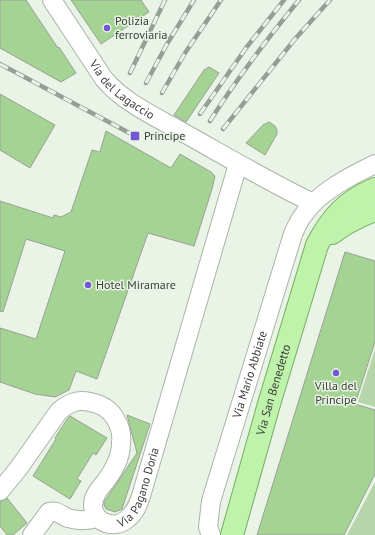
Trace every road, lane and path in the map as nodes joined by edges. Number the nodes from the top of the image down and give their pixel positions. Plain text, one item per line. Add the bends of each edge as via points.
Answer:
1 (52, 0) edge
2 (375, 164) edge
3 (243, 166) junction
4 (375, 189) edge
5 (306, 206) junction
6 (375, 210) edge
7 (317, 246) junction
8 (0, 490) edge
9 (97, 518) junction
10 (32, 535) edge
11 (211, 535) edge
12 (232, 535) edge

1 - 3 street, Via del Lagaccio via 112,89 148,113
2 - 5 street via 337,184
3 - 5 street, Via del Lagaccio
3 - 9 street, Via Pagano Doria via 138,506 121,524 107,523
4 - 7 main road, Via San Benedetto via 336,214
5 - 11 street, Via Mario Abbiate via 293,234 213,495 208,527
6 - 7 main road via 341,226
7 - 12 main road, Via San Benedetto
8 - 9 street, Via Pagano Doria via 59,411 75,401 93,402 111,412 122,433 120,455 95,497 94,511
9 - 10 street via 83,521 66,517 57,511 49,512

